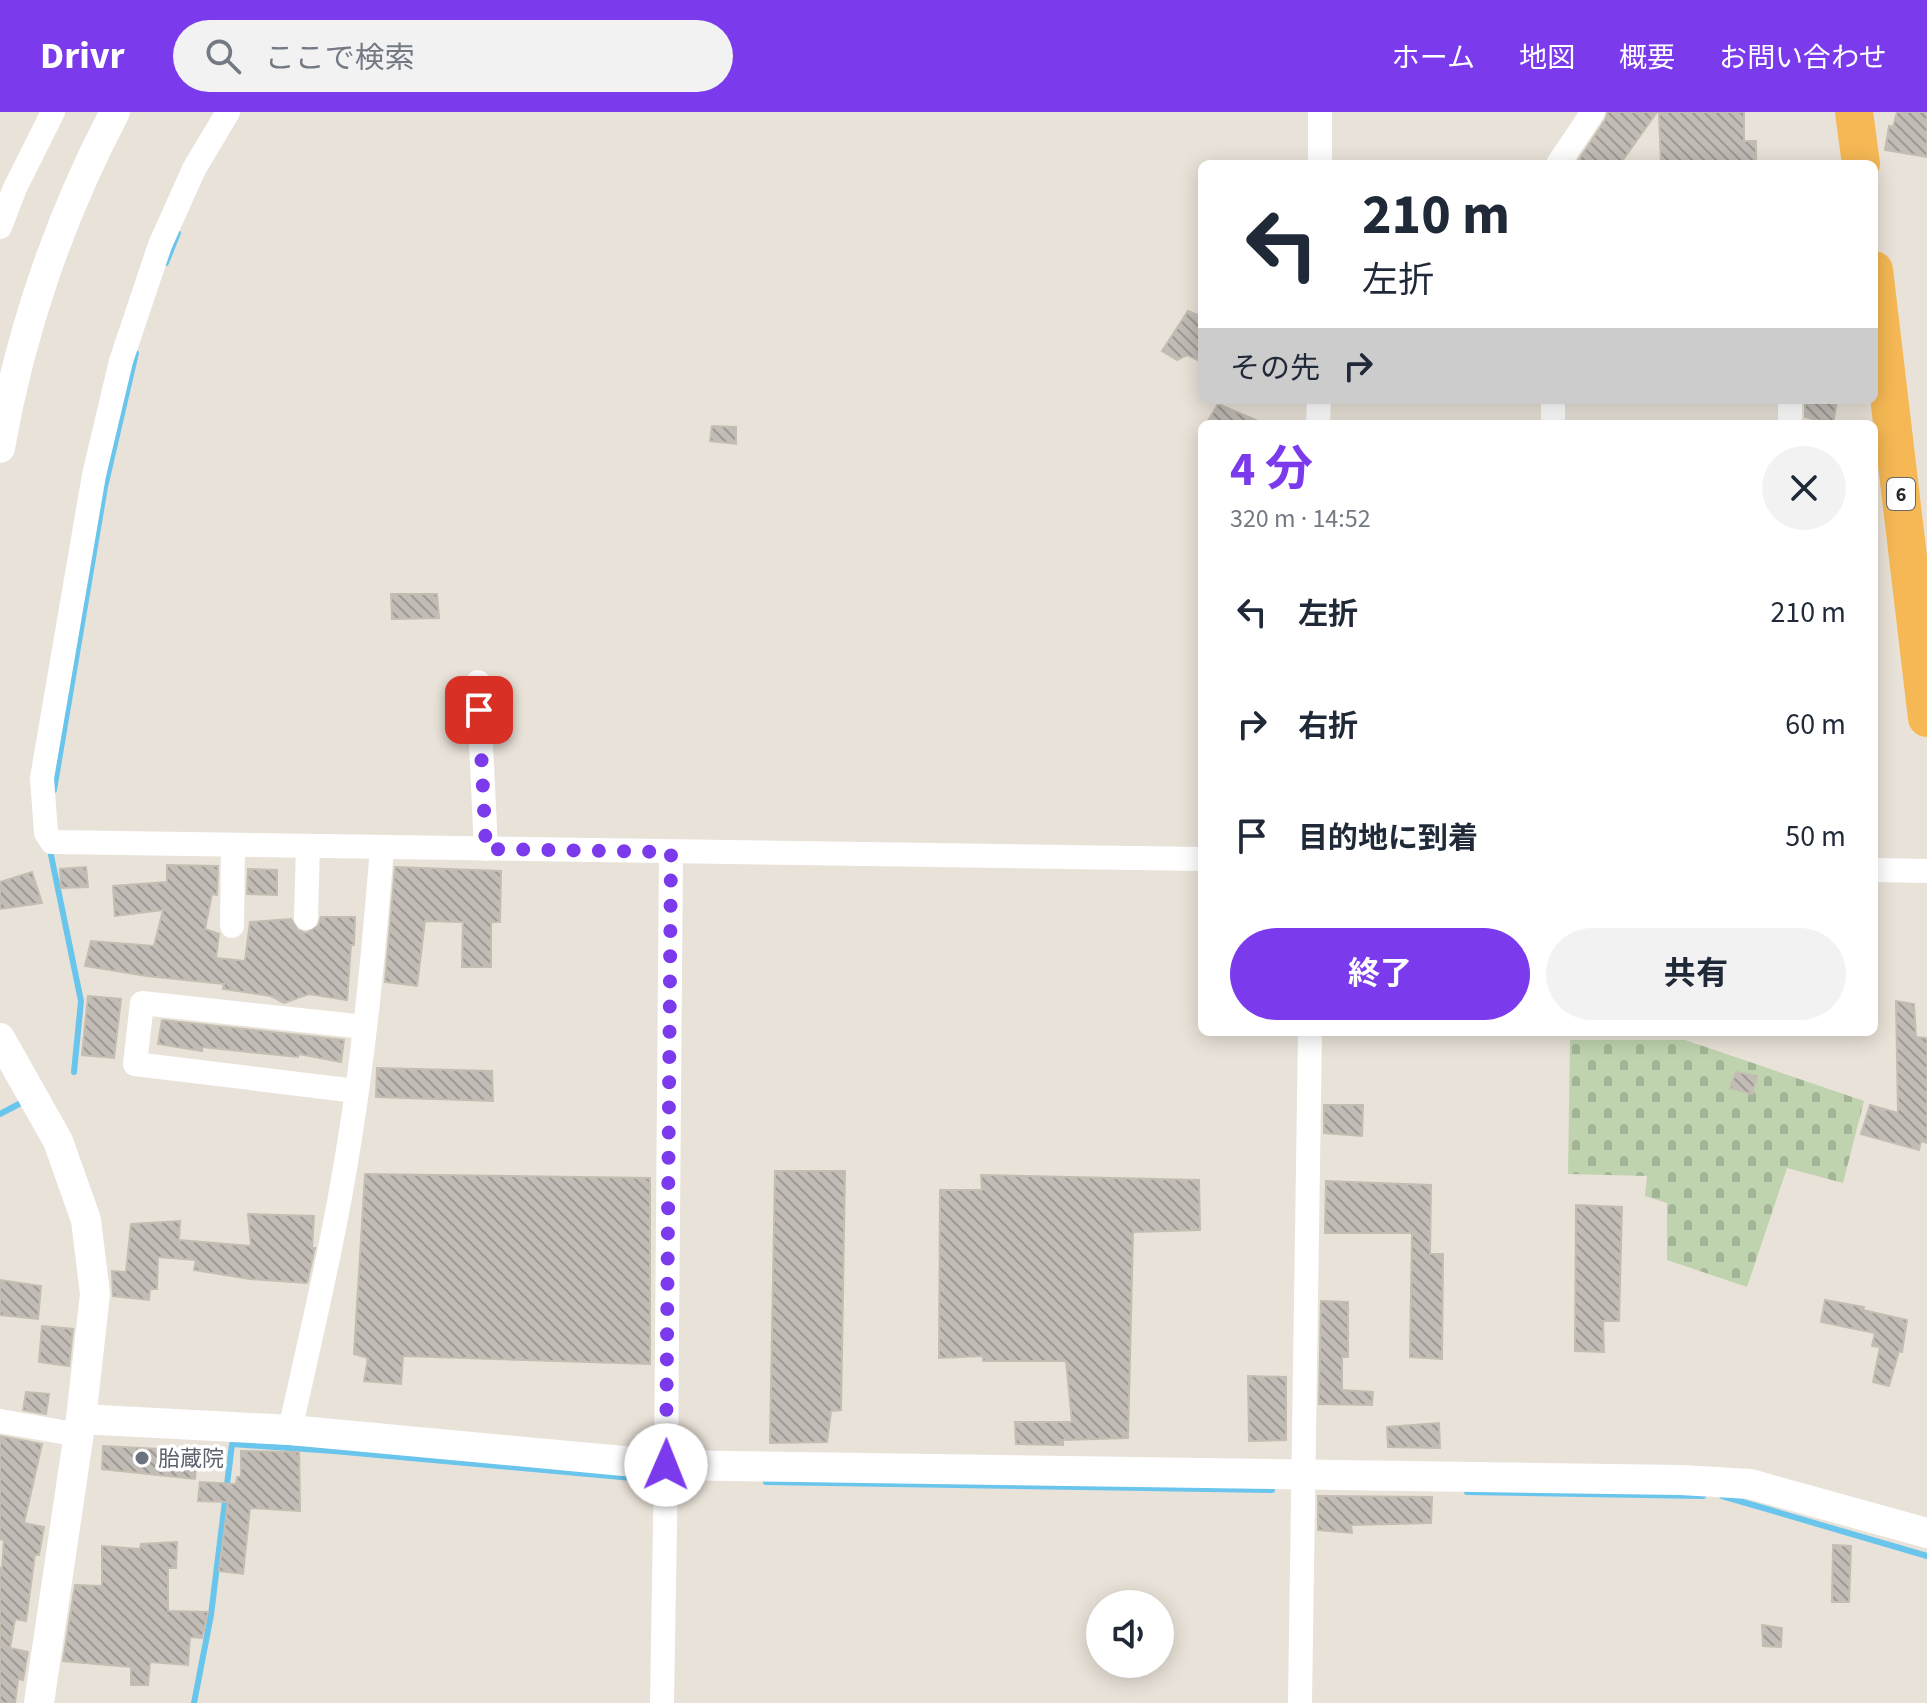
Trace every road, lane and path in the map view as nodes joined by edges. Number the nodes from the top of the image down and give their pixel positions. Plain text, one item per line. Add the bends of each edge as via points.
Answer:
1 (53, 112) edge
2 (115, 112) edge
3 (228, 112) edge
4 (1320, 112) edge
5 (1593, 112) edge
6 (1854, 112) edge
7 (1320, 160) edge
8 (1561, 160) edge
9 (1860, 160) edge
10 (0, 227) edge
11 (1879, 356) edge
12 (0, 448) edge
13 (1922, 637) edge
14 (478, 682) dead end
15 (1927, 718) edge
16 (233, 845) junction
17 (308, 846) junction
18 (382, 848) junction
19 (486, 849) junction
20 (671, 852) junction
21 (1198, 859) edge
22 (1878, 870) edge
23 (1927, 871) edge
24 (306, 918) dead end
25 (232, 926) dead end
26 (365, 1027) junction
27 (1310, 1036) edge
28 (0, 1038) edge
29 (356, 1091) junction
30 (0, 1421) edge
31 (80, 1427) junction
32 (290, 1430) junction
33 (666, 1465) junction
34 (1304, 1475) junction
35 (1927, 1533) edge
36 (39, 1703) edge
37 (662, 1703) edge
38 (1300, 1703) edge

1 - 10 street
2 - 12 street via 88,164 32,316
3 - 16 street via 194,169 160,245 121,361 94,475 42,778 46,833 52,842
4 - 7 street
5 - 8 street
6 - 9 highway
11 - 13 highway, 6
13 - 15 highway, 6
14 - 19 street
16 - 17 street
16 - 25 street
17 - 18 street
17 - 24 street
18 - 19 street
18 - 26 street
19 - 20 street
20 - 21 street
20 - 33 street
22 - 23 street
26 - 29 street
26 - 29 street via 142,1003 135,1064
27 - 34 street
28 - 31 street via 58,1141 86,1220 95,1294
29 - 32 street
30 - 31 street
31 - 32 street
31 - 36 street
32 - 33 street
33 - 34 street
33 - 37 street
34 - 35 street via 1750,1484
34 - 38 street

